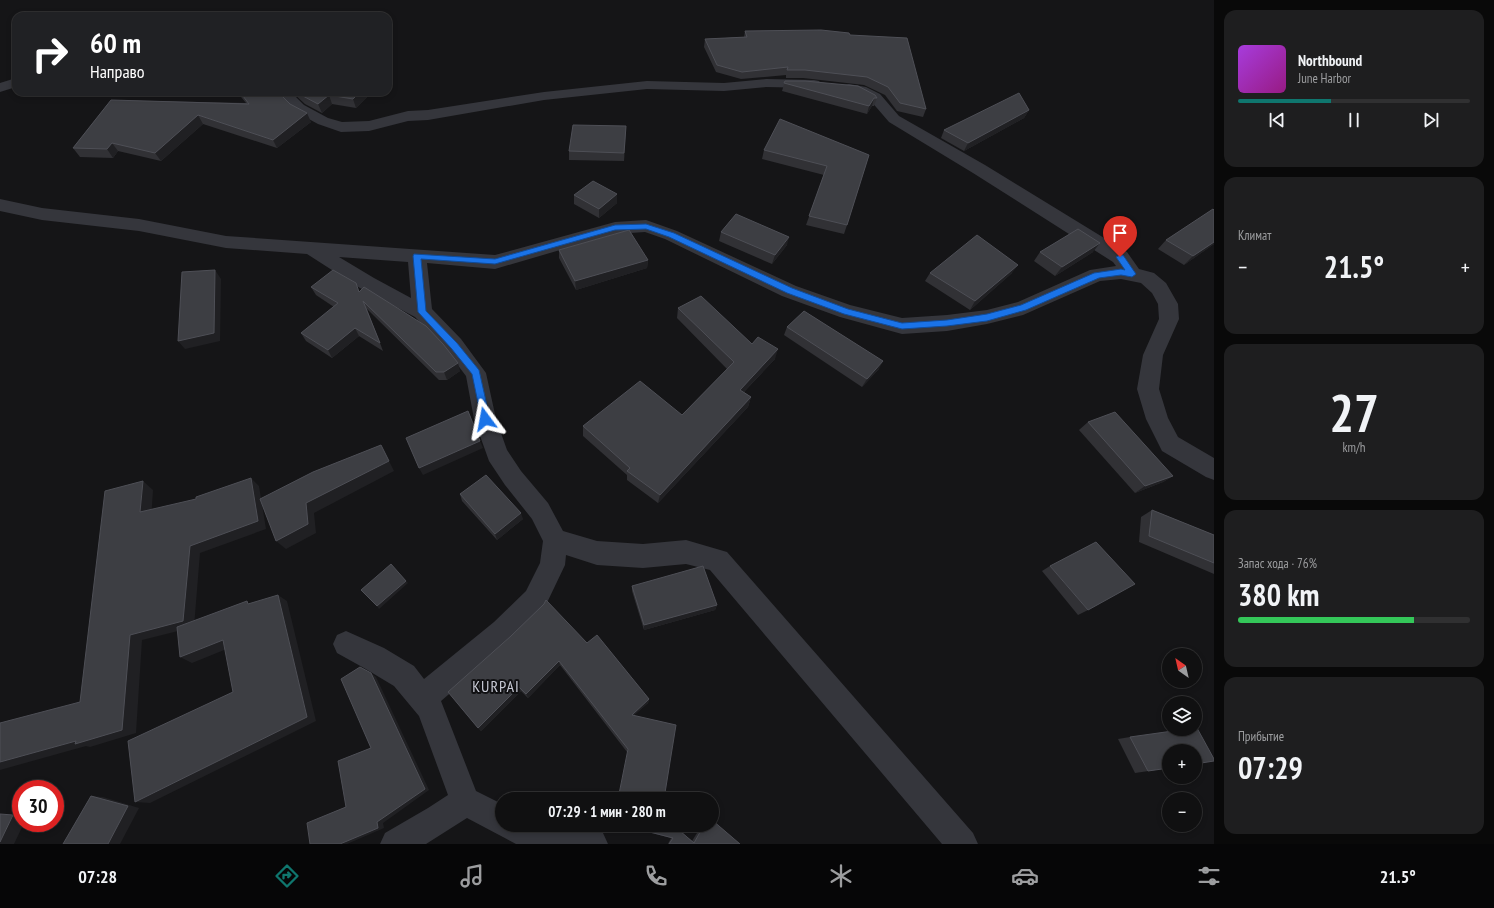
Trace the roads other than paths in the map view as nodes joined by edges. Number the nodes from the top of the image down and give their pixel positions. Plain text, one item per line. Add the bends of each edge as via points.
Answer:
1 (12, 84) edge
2 (0, 88) edge
3 (286, 96) edge
4 (0, 206) edge
5 (312, 248) junction
6 (417, 256) junction
7 (1132, 274) junction
8 (422, 312) junction
9 (1214, 470) edge
10 (555, 540) junction
11 (346, 644) dead end
12 (423, 698) junction
13 (465, 801) junction
14 (495, 816) edge
15 (525, 832) edge
16 (548, 832) edge
17 (565, 832) edge
18 (396, 844) edge
19 (592, 844) edge
20 (962, 844) edge

1 - 2 street
3 - 7 street via 299,108 323,121 342,127 369,126 408,116 544,96 647,85 724,87 803,83 859,89 879,99 894,119 1120,257
4 - 5 street via 42,214 139,225 226,242
5 - 6 street
5 - 8 street via 367,283
6 - 7 street via 495,262 615,228 646,226 789,290 847,312 902,326 987,318 1023,308 1097,275 1121,272
6 - 8 street
7 - 9 street via 1147,278 1159,288 1168,304 1169,319 1153,355 1148,389 1157,419 1170,444
8 - 10 street via 476,373 485,419 497,454 540,511
10 - 12 street via 552,565 535,600 503,631
10 - 20 street via 597,553 643,556 686,552 718,560
11 - 12 street via 404,676
12 - 13 street via 430,707
13 - 14 street
13 - 18 street
15 - 16 street via 531,835
17 - 19 street

